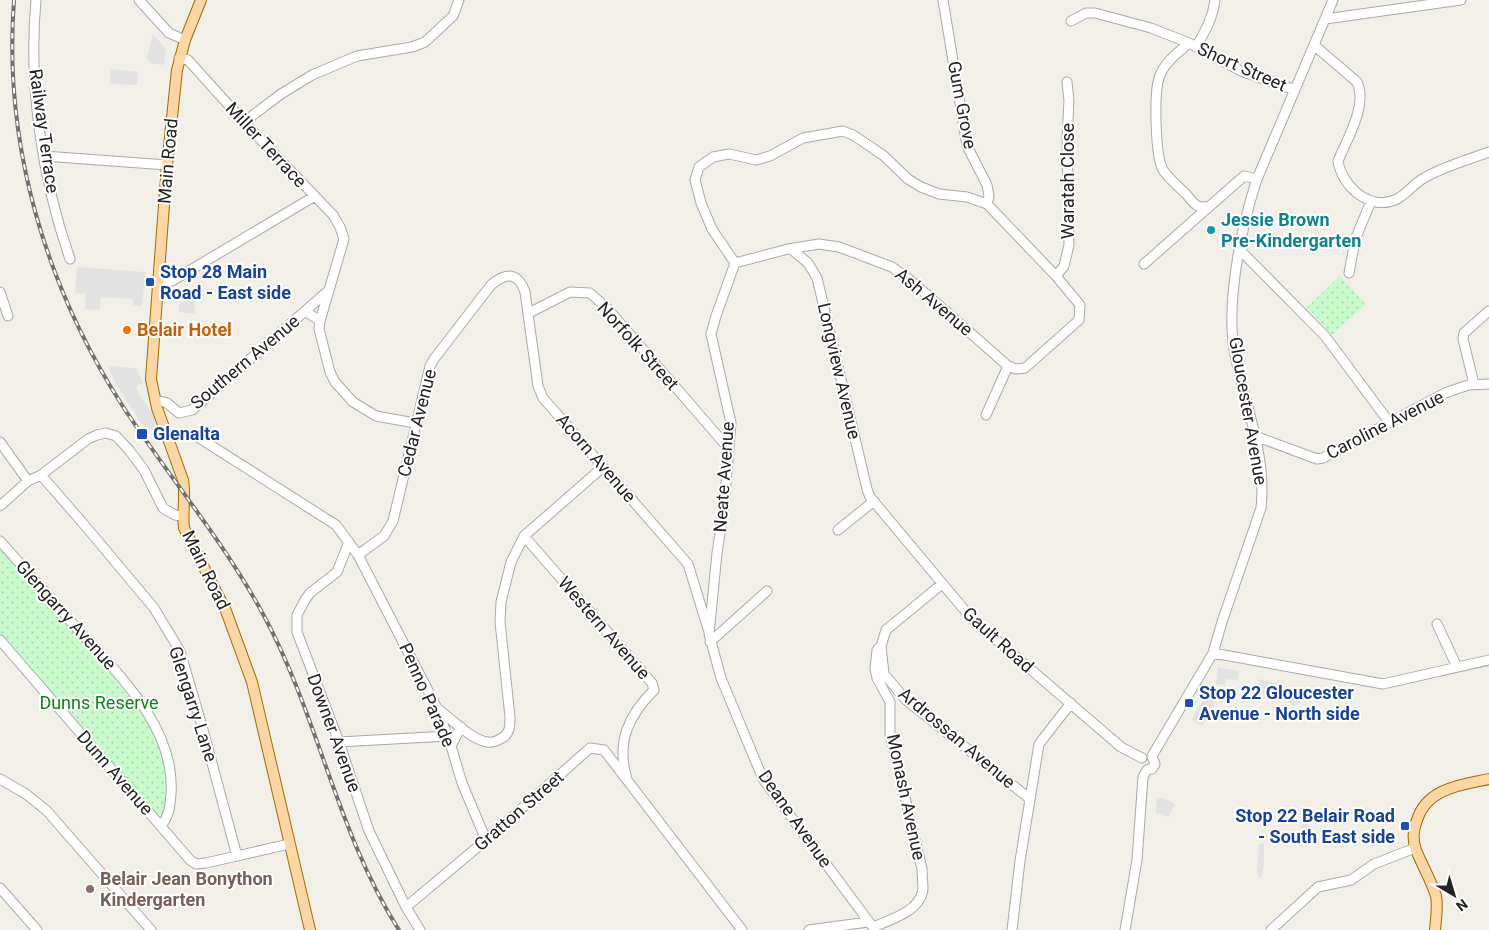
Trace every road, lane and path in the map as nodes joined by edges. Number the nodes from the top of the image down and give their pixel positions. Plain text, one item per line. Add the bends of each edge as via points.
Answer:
1 (36, 0) edge
2 (139, 0) edge
3 (201, 0) edge
4 (460, 0) edge
5 (943, 0) edge
6 (1216, 0) edge
7 (1333, 0) edge
8 (1461, 0) edge
9 (1325, 19) junction
10 (1072, 21) dead end
11 (184, 40) junction
12 (1193, 45) junction
13 (1314, 45) junction
14 (179, 58) junction
15 (1067, 82) dead end
16 (1295, 90) junction
17 (244, 122) junction
18 (1489, 152) edge
19 (44, 156) junction
20 (167, 165) junction
21 (1257, 179) junction
22 (315, 196) junction
23 (1371, 201) junction
24 (987, 204) junction
25 (1209, 206) junction
26 (344, 240) joint
27 (791, 249) junction
28 (1240, 249) junction
29 (70, 259) dead end
30 (736, 263) junction
31 (1144, 264) dead end
32 (1349, 273) dead end
33 (508, 276) joint
34 (1056, 276) junction
35 (158, 280) junction
36 (330, 290) junction
37 (0, 292) edge
38 (305, 311) junction
39 (1489, 311) edge
40 (529, 313) junction
41 (8, 316) dead end
42 (320, 321) junction
43 (1008, 366) junction
44 (1474, 384) junction
45 (1489, 384) edge
46 (156, 400) junction
47 (986, 414) dead end
48 (1388, 422) junction
49 (416, 423) junction
50 (193, 434) dead end
51 (1255, 436) junction
52 (0, 442) edge
53 (729, 449) junction
54 (603, 467) junction
55 (41, 475) junction
56 (28, 481) junction
57 (874, 501) junction
58 (0, 506) edge
59 (182, 516) junction
60 (838, 530) dead end
61 (524, 536) junction
62 (0, 540) edge
63 (349, 542) junction
64 (358, 555) junction
65 (942, 584) junction
66 (767, 591) dead end
67 (1437, 624) dead end
68 (0, 640) edge
69 (710, 640) junction
70 (881, 646) junction
71 (1213, 653) junction
72 (1489, 660) edge
73 (1458, 667) junction
74 (1071, 703) junction
75 (437, 708) junction
76 (461, 727) junction
77 (448, 736) junction
78 (339, 742) junction
79 (451, 746) junction
80 (1147, 757) junction
81 (0, 779) edge
82 (1489, 779) edge
83 (628, 781) junction
84 (1030, 799) junction
85 (160, 826) junction
86 (486, 840) junction
87 (289, 844) junction
88 (1415, 848) junction
89 (237, 856) junction
90 (0, 888) edge
91 (406, 907) junction
92 (872, 926) edge
93 (1282, 926) edge
94 (36, 930) edge
95 (151, 930) edge
96 (310, 930) edge
97 (420, 930) edge
98 (742, 930) edge
99 (809, 930) edge
100 (1012, 930) edge
101 (1125, 930) edge
102 (1270, 930) edge
103 (1435, 930) edge

1 - 19 street, Railway Terrace via 33,49
2 - 11 street via 169,33
3 - 11 main road, Main Road
4 - 17 street via 452,16 426,42 357,56 312,75
5 - 24 street, Gum Grove via 967,146 987,185
6 - 12 street via 1208,26
7 - 9 street, Gloucester Avenue
8 - 9 street
9 - 13 street, Gloucester Avenue
10 - 12 street, Short Street via 1086,13 1095,14 1151,28
11 - 14 main road, Main Road
12 - 16 street, Short Street via 1241,71
12 - 25 street via 1167,63 1156,87 1159,161 1196,205
13 - 16 street, Gloucester Avenue
13 - 23 street via 1357,82 1361,90 1360,107 1338,162 1339,169 1352,187
14 - 17 street, Miller Terrace via 188,60
14 - 20 main road, Main Road
15 - 34 street, Waratah Close via 1069,245 1064,266
16 - 21 street, Gloucester Avenue
17 - 22 street, Miller Terrace
18 - 23 street via 1423,178 1399,198 1389,202
19 - 20 street
19 - 29 street, Railway Terrace via 59,227
20 - 35 main road, Main Road
21 - 25 street via 1244,176
21 - 28 street, Gloucester Avenue
22 - 26 street, Miller Terrace via 333,215
22 - 35 street via 172,281
23 - 32 street via 1356,240
24 - 30 street via 967,197 938,194 921,187 884,156 843,131 804,138 756,160 729,154 713,157 699,167 695,180 712,228
24 - 34 street
25 - 31 street
26 - 36 street, Southern Avenue
27 - 30 street, Ash Avenue
27 - 43 street, Ash Avenue via 820,244 839,247 892,267
27 - 57 street, Longview Avenue via 808,262 817,278 866,489
28 - 48 street via 1325,336
28 - 51 street, Gloucester Avenue via 1232,322 1235,356
30 - 53 street, Neate Avenue via 711,334 731,423
33 - 40 street, Acorn Avenue via 522,284
33 - 49 street, Cedar Avenue via 491,285 434,359
34 - 43 street via 1080,305 1079,320 1025,368 1016,370
35 - 46 main road, Main Road via 151,379
36 - 38 street, Southern Avenue
36 - 42 street, Southern Avenue
37 - 41 street
38 - 42 street
38 - 46 street, Southern Avenue via 192,410 179,413 167,403
39 - 44 street via 1464,333
40 - 53 street, Norfolk Street via 570,292 590,293 608,309
40 - 54 street, Acorn Avenue via 538,386 543,398
42 - 49 street via 319,329 330,372 353,402 376,416
43 - 47 street
44 - 45 street, Caroline Avenue
44 - 48 street, Caroline Avenue via 1445,393
46 - 59 main road, Main Road via 183,480
48 - 51 street, Caroline Avenue via 1317,459
49 - 64 street, Cedar Avenue via 393,521 384,536
50 - 63 street, Penno Parade via 336,525
51 - 71 street, Gloucester Avenue via 1262,483 1261,508
52 - 56 street
53 - 69 street, Neate Avenue
54 - 61 street
54 - 69 street, Acorn Avenue via 688,564
55 - 56 street
55 - 59 street via 92,437 106,433 122,441 144,470 163,508
55 - 89 street, Glengarry Lane via 154,608 180,651
56 - 58 street
57 - 60 street
57 - 65 street, Gault Road
59 - 87 main road, Main Road via 184,528 226,611 252,682
61 - 76 street via 511,562 501,602 510,727 506,736 496,742 486,742
61 - 83 street, Western Avenue via 652,683 654,690 628,724 622,745
62 - 85 street, Glengarry Avenue via 135,693 163,742 172,782 170,809
63 - 64 street, Penno Parade
63 - 78 street, Downer Avenue via 337,572 310,593 297,615 297,632
64 - 75 street, Penno Parade
65 - 70 street via 886,630
65 - 74 street, Gault Road via 972,619
66 - 69 street
67 - 73 street
68 - 85 street, Dunn Avenue
69 - 92 street, Deane Avenue via 721,678 763,779
70 - 84 street, Ardrossan Avenue via 884,674 906,700
70 - 92 street, Monash Avenue via 877,650 875,669 890,702 890,734 922,869 923,891 916,904 897,917
71 - 73 street via 1376,684 1390,684
71 - 80 street, Gloucester Avenue
72 - 73 street
74 - 80 street, Gault Road via 1121,746
74 - 84 street via 1039,744
75 - 76 street
75 - 77 street, Penno Parade
76 - 79 street
77 - 78 street
77 - 79 street, Penno Parade
78 - 91 street, Downer Avenue via 368,831
79 - 86 street, Penno Parade via 462,783
80 - 101 street via 1141,765 1147,770
81 - 95 street via 47,811
82 - 88 main road via 1450,787 1431,798 1418,815 1413,836
83 - 86 street, Gratton Street via 604,750 590,748
83 - 98 street, Gratton Street
84 - 100 street
85 - 89 street, Dunn Avenue via 196,864
86 - 91 street, Gratton Street
87 - 89 street
87 - 96 main road, Main Road
88 - 93 street via 1374,864 1350,880 1318,887
88 - 103 main road via 1436,896
90 - 94 street
91 - 97 street, Downer Avenue
92 - 99 street, Monash Avenue
93 - 102 street

